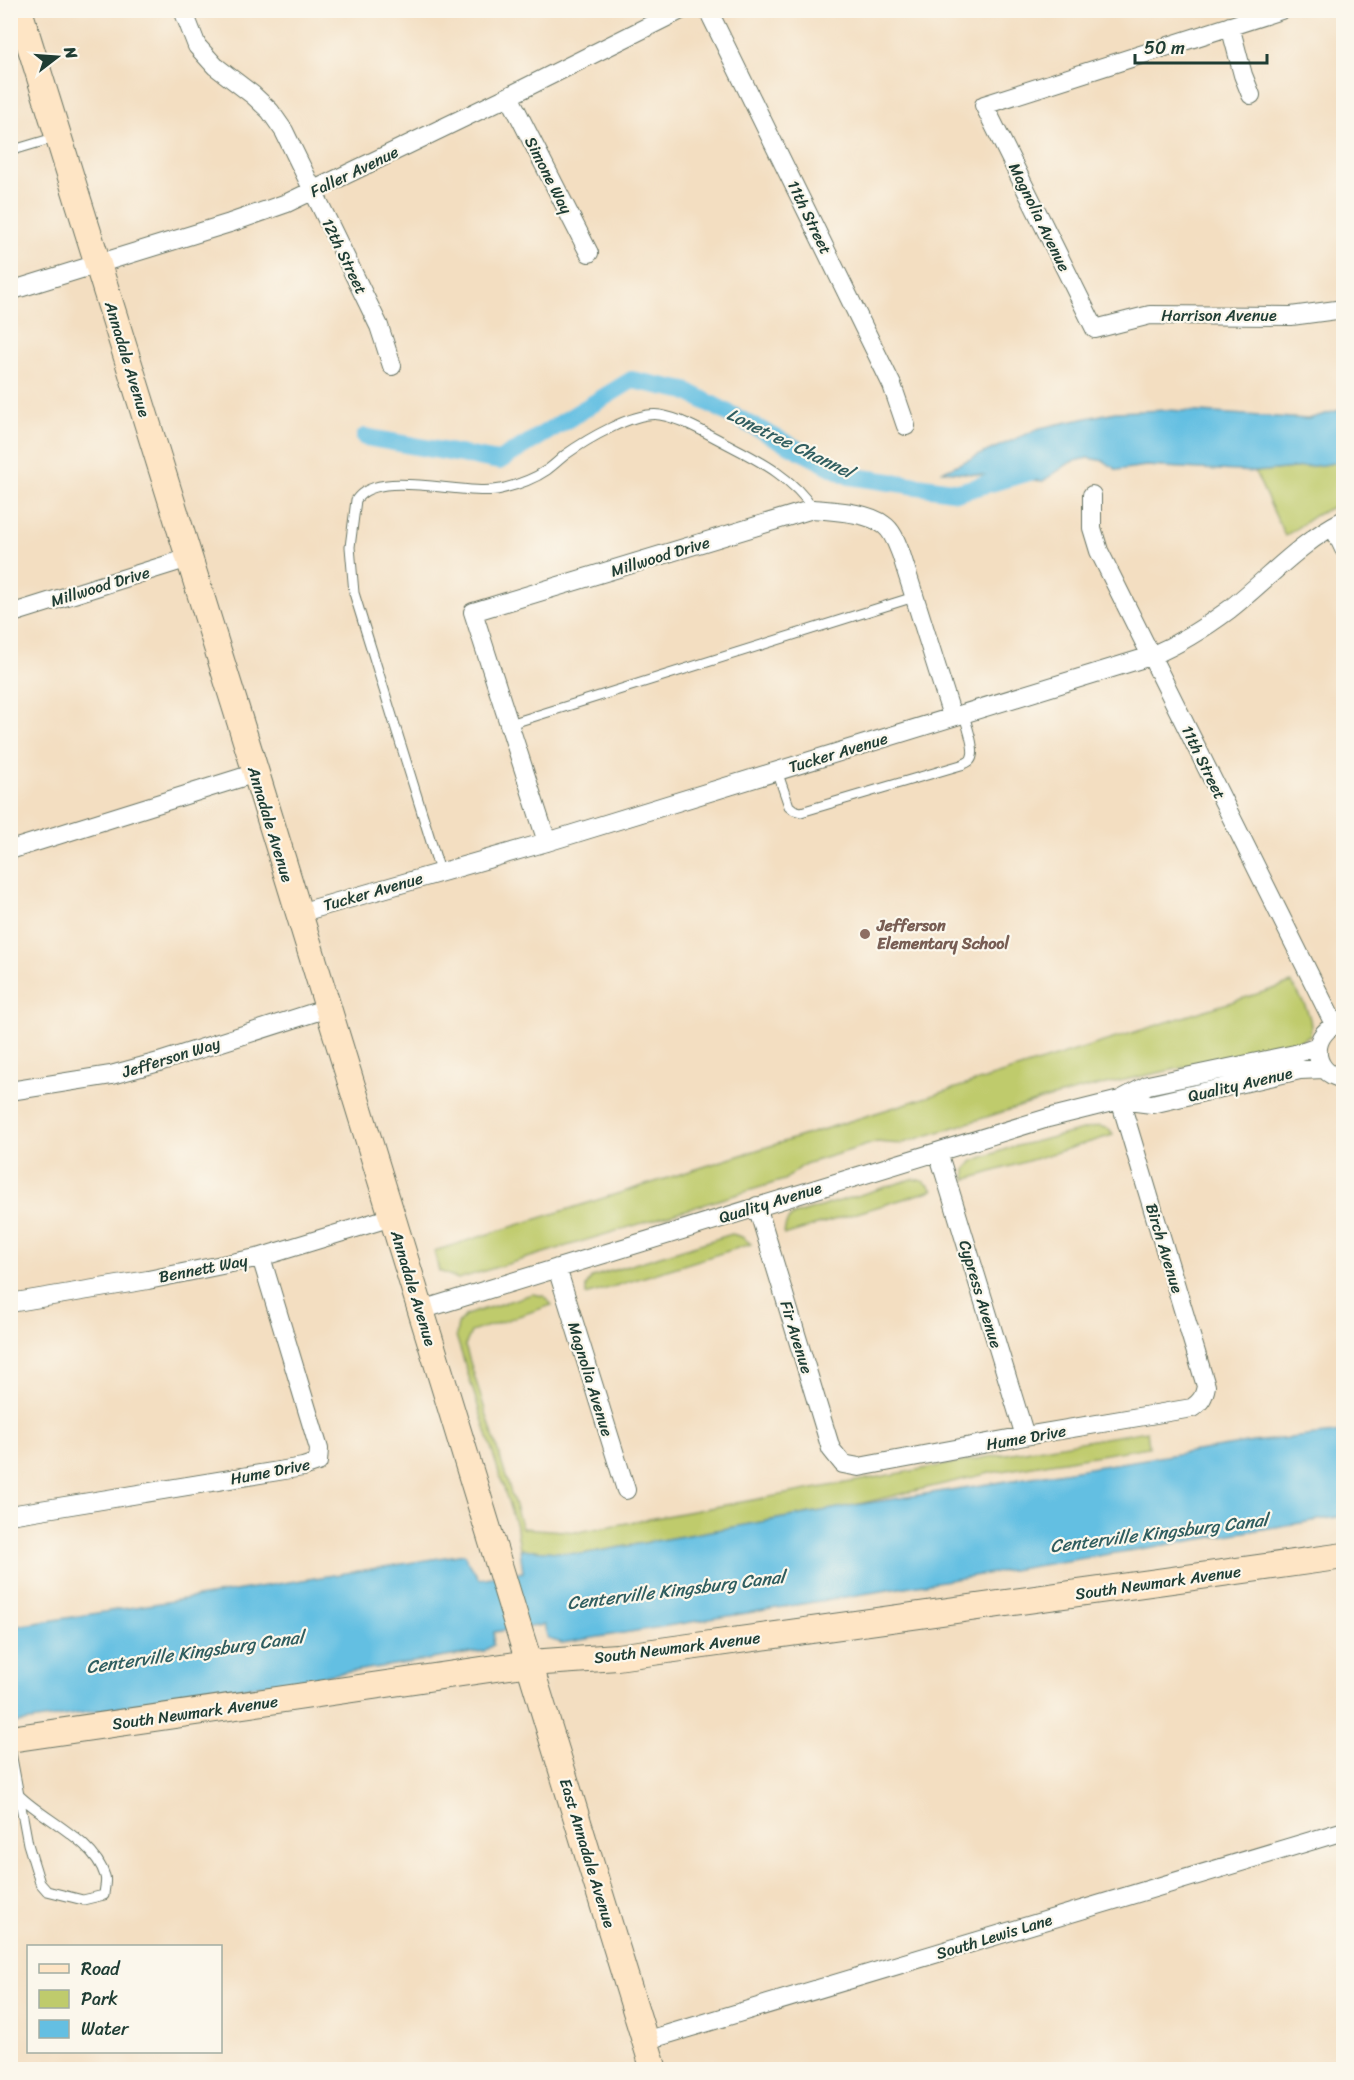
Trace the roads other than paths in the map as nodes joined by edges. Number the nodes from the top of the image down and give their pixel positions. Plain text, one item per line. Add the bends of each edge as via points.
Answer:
1 (681, 10) edge
2 (708, 10) edge
3 (1281, 10) edge
4 (188, 13) edge
5 (17, 18) edge
6 (1230, 26) junction
7 (1251, 95) dead end
8 (509, 96) junction
9 (59, 137) junction
10 (10, 152) edge
11 (313, 190) junction
12 (589, 253) dead end
13 (98, 264) junction
14 (10, 291) edge
15 (1344, 309) edge
16 (1095, 329) joint
17 (392, 366) dead end
18 (906, 426) dead end
19 (1092, 495) dead end
20 (813, 510) junction
21 (1338, 523) edge
22 (1344, 549) edge
23 (189, 558) junction
24 (914, 597) junction
25 (10, 614) edge
26 (1151, 656) junction
27 (957, 714) junction
28 (510, 724) junction
29 (777, 771) junction
30 (256, 773) junction
31 (547, 842) junction
32 (10, 850) edge
33 (440, 871) junction
34 (299, 913) junction
35 (328, 1008) junction
36 (1339, 1023) edge
37 (1318, 1046) junction
38 (1324, 1069) junction
39 (1344, 1079) edge
40 (10, 1091) edge
41 (1120, 1100) junction
42 (938, 1152) junction
43 (757, 1206) junction
44 (392, 1217) junction
45 (261, 1257) junction
46 (556, 1268) junction
47 (10, 1303) edge
48 (421, 1310) junction
49 (1204, 1396) joint
50 (1025, 1436) junction
51 (843, 1464) joint
52 (626, 1490) dead end
53 (10, 1515) edge
54 (1344, 1556) edge
55 (522, 1638) joint
56 (530, 1663) junction
57 (10, 1739) edge
58 (10, 1747) edge
59 (20, 1796) junction
60 (1344, 1831) edge
61 (645, 2041) junction
62 (654, 2070) edge

1 - 8 street, Faller Avenue
2 - 18 street, 11th Street via 892,385
3 - 6 street
4 - 11 street, 12th Street via 197,46 270,111
5 - 9 street, Annadale Avenue
6 - 7 street
6 - 16 street, Magnolia Avenue via 984,105
8 - 11 street, Faller Avenue
8 - 12 street, Simone Way
9 - 10 lane
9 - 13 street, Annadale Avenue
11 - 13 street, Faller Avenue via 256,214
11 - 17 street, 12th Street via 379,326
13 - 14 street, Faller Avenue
13 - 23 street, Annadale Avenue
15 - 16 street, Harrison Avenue via 1291,316 1150,315
19 - 26 street, 11th Street via 1092,528 1099,551
20 - 24 street, Millwood Drive via 841,512 884,524 901,554
20 - 28 street, Millwood Drive via 473,612
20 - 33 lane via 805,496 785,478 757,460 675,418 650,414 630,419 590,440 521,483 467,491 392,483 359,495 350,547 354,593
21 - 22 street
21 - 26 street, Tucker Avenue via 1294,553 1230,609
23 - 25 street, Millwood Drive
23 - 30 street, Annadale Avenue
24 - 27 street, Millwood Drive
24 - 28 lane
26 - 27 street, Tucker Avenue
26 - 36 street, 11th Street
27 - 29 street, Tucker Avenue
27 - 29 lane via 973,751 968,763 801,812 789,806
28 - 31 street, Millwood Drive
29 - 31 street, Tucker Avenue
30 - 32 street
30 - 34 street, Annadale Avenue
31 - 33 street, Tucker Avenue
33 - 34 street, Tucker Avenue
34 - 35 street, Annadale Avenue
35 - 40 street, Jefferson Way via 111,1075
35 - 44 street, Annadale Avenue
36 - 37 street via 1321,1037
37 - 38 street
37 - 41 street, Quality Avenue via 1148,1084
38 - 39 street
38 - 41 street, Quality Avenue via 1300,1070 1152,1104
41 - 42 street, Quality Avenue
41 - 49 street, Birch Avenue via 1206,1386
42 - 43 street, Quality Avenue
42 - 50 street, Cypress Avenue
43 - 46 street, Quality Avenue
43 - 51 street, Fir Avenue via 831,1449
44 - 45 street, Bennett Way
44 - 48 street, Annadale Avenue
45 - 47 street, Bennett Way
45 - 53 street, Hume Drive via 319,1449 318,1462
46 - 48 street, Quality Avenue
46 - 52 street, Magnolia Avenue
48 - 55 street, Annadale Avenue
49 - 50 street, Hume Drive via 1192,1408
50 - 51 street, Hume Drive via 859,1467
54 - 56 street, South Newmark Avenue via 617,1657
55 - 56 street, East Annadale Avenue
56 - 57 street, South Newmark Avenue
56 - 61 street, East Annadale Avenue
58 - 59 lane
59 - 59 lane via 94,1856 106,1878 104,1895 83,1900 47,1891 40,1883
60 - 61 street, South Lewis Lane
61 - 62 street, East Annadale Avenue

